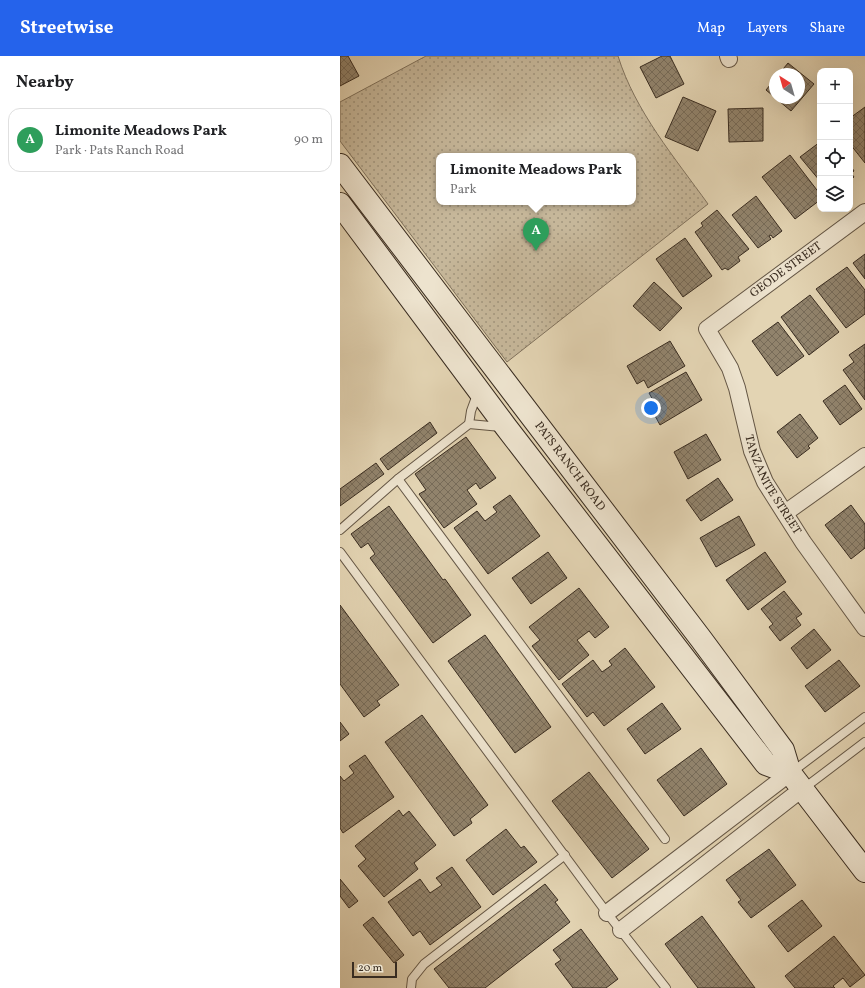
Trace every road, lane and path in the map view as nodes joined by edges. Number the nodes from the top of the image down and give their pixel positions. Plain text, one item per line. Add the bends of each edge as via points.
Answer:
1 (340, 165) edge
2 (340, 204) edge
3 (865, 212) edge
4 (707, 329) joint
5 (479, 390) junction
6 (468, 424) junction
7 (506, 427) junction
8 (865, 456) edge
9 (398, 479) junction
10 (785, 513) junction
11 (340, 530) edge
12 (340, 552) edge
13 (865, 628) edge
14 (865, 717) edge
15 (865, 742) edge
16 (796, 781) junction
17 (666, 839) dead end
18 (565, 855) junction
19 (678, 859) junction
20 (865, 871) edge
21 (690, 876) junction
22 (607, 913) junction
23 (620, 930) junction
24 (411, 988) edge
25 (666, 988) edge

1 - 16 street, PATS RANCH ROAD via 783,750
2 - 5 street, PATS RANCH ROAD
3 - 4 street, GEODE STREET
4 - 10 street, TANZANITE STREET via 730,368 752,451 765,482
5 - 6 lane
5 - 7 street, PATS RANCH ROAD
6 - 7 lane
6 - 9 lane
7 - 16 street, PATS RANCH ROAD via 766,764
8 - 10 street
9 - 11 lane
9 - 17 lane
10 - 13 street, TANZANITE STREET
12 - 18 lane
14 - 16 lane
15 - 16 lane
16 - 19 street
16 - 20 street, PATS RANCH ROAD
16 - 21 street
18 - 22 lane
18 - 24 lane via 424,964 412,979
19 - 21 street
19 - 22 street
21 - 23 street
22 - 23 lane
23 - 25 lane

